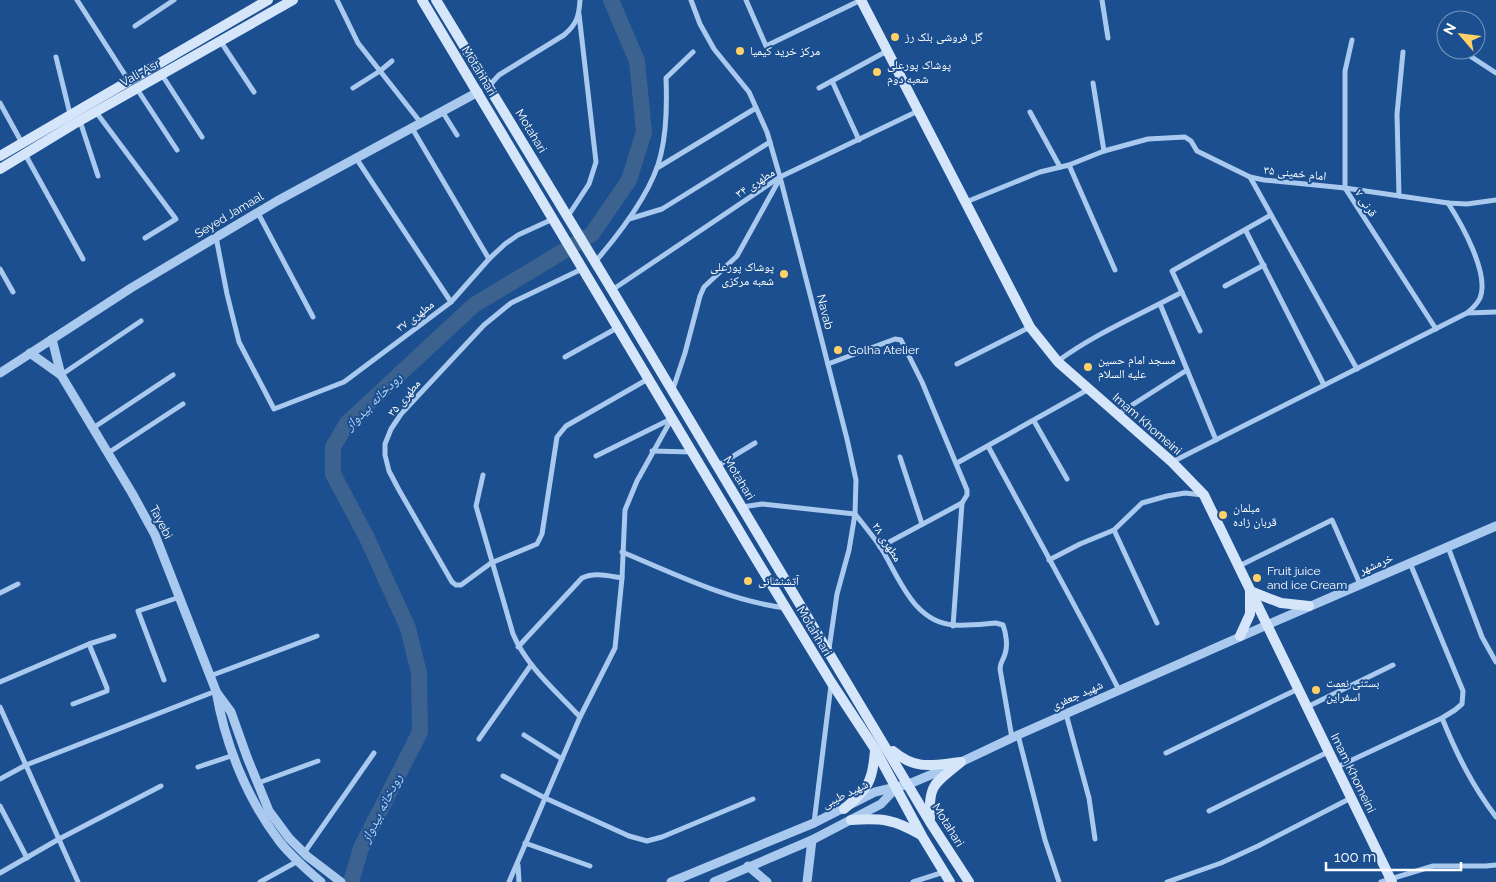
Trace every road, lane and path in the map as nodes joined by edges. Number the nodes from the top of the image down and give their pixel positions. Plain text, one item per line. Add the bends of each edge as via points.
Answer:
1 (77, 0) edge
2 (174, 0) edge
3 (268, 0) edge
4 (293, 0) edge
5 (337, 0) edge
6 (422, 0) edge
7 (436, 0) edge
8 (580, 0) edge
9 (691, 0) edge
10 (746, 0) edge
11 (861, 0) edge
12 (1102, 0) edge
13 (579, 14) junction
14 (135, 26) dead end
15 (1108, 38) dead end
16 (1352, 40) dead end
17 (222, 42) junction
18 (887, 51) junction
19 (692, 52) dead end
20 (1403, 52) dead end
21 (56, 57) dead end
22 (1476, 60) edge
23 (392, 61) dead end
24 (380, 71) junction
25 (1496, 73) edge
26 (162, 75) junction
27 (129, 81) junction
28 (832, 81) junction
29 (1093, 83) dead end
30 (489, 86) junction
31 (353, 88) dead end
32 (819, 88) dead end
33 (137, 89) junction
34 (254, 92) dead end
35 (478, 92) junction
36 (0, 103) edge
37 (756, 108) junction
38 (918, 111) junction
39 (96, 112) junction
40 (442, 112) junction
41 (1030, 112) dead end
42 (75, 120) junction
43 (421, 123) junction
44 (412, 128) junction
45 (457, 135) dead end
46 (202, 137) dead end
47 (859, 140) junction
48 (770, 142) junction
49 (22, 143) junction
50 (177, 150) dead end
51 (1104, 151) junction
52 (25, 154) junction
53 (0, 156) edge
54 (356, 158) junction
55 (1069, 165) junction
56 (1060, 167) junction
57 (657, 168) junction
58 (0, 169) edge
59 (98, 176) dead end
60 (780, 177) junction
61 (1250, 177) junction
62 (1345, 188) junction
63 (1400, 196) junction
64 (1496, 200) edge
65 (965, 202) junction
66 (1448, 203) junction
67 (258, 213) junction
68 (1272, 216) junction
69 (568, 217) junction
70 (553, 218) junction
71 (629, 219) junction
72 (1246, 231) junction
73 (216, 237) junction
74 (146, 238) dead end
75 (584, 242) junction
76 (571, 249) junction
77 (489, 258) junction
78 (83, 259) dead end
79 (594, 259) junction
80 (1264, 265) junction
81 (580, 267) junction
82 (0, 269) edge
83 (1115, 270) dead end
84 (1225, 286) dead end
85 (612, 290) junction
86 (13, 292) dead end
87 (1182, 292) junction
88 (451, 302) junction
89 (1160, 304) junction
90 (1496, 312) edge
91 (1467, 313) junction
92 (312, 317) dead end
93 (142, 321) dead end
94 (1030, 327) junction
95 (617, 328) junction
96 (1436, 329) junction
97 (1200, 332) dead end
98 (52, 340) junction
99 (30, 353) junction
100 (565, 356) dead end
101 (1058, 362) junction
102 (828, 364) junction
103 (957, 364) dead end
104 (1357, 369) junction
105 (1187, 370) junction
106 (0, 373) edge
107 (61, 375) junction
108 (173, 375) dead end
109 (648, 379) junction
110 (1324, 385) junction
111 (1089, 389) junction
112 (672, 390) junction
113 (183, 404) dead end
114 (1117, 414) junction
115 (672, 418) junction
116 (1034, 421) junction
117 (93, 428) junction
118 (1216, 440) junction
119 (755, 443) dead end
120 (988, 446) junction
121 (652, 451) junction
122 (692, 452) junction
123 (108, 453) junction
124 (596, 456) dead end
125 (900, 457) dead end
126 (1172, 462) junction
127 (957, 463) junction
128 (717, 466) junction
129 (482, 475) dead end
130 (1067, 479) dead end
131 (1204, 495) junction
132 (962, 503) junction
133 (742, 507) junction
134 (855, 514) junction
135 (922, 524) junction
136 (1496, 526) edge
137 (1114, 530) junction
138 (765, 547) junction
139 (880, 547) junction
140 (1448, 547) junction
141 (622, 552) junction
142 (753, 554) junction
143 (1049, 560) junction
144 (491, 563) junction
145 (1410, 563) junction
146 (1239, 567) junction
147 (622, 578) junction
148 (18, 584) dead end
149 (1360, 584) junction
150 (1250, 591) junction
151 (0, 593) edge
152 (180, 597) junction
153 (1309, 606) junction
154 (786, 608) junction
155 (1157, 623) dead end
156 (1266, 625) junction
157 (953, 626) junction
158 (114, 636) dead end
159 (317, 636) dead end
160 (1240, 636) junction
161 (89, 644) junction
162 (518, 647) junction
163 (829, 650) junction
164 (1496, 662) edge
165 (531, 665) junction
166 (1393, 665) dead end
167 (210, 676) junction
168 (164, 680) dead end
169 (0, 682) edge
170 (831, 682) junction
171 (1298, 689) junction
172 (1119, 690) junction
173 (216, 691) junction
174 (74, 704) dead end
175 (0, 707) edge
176 (1307, 707) junction
177 (1066, 714) junction
178 (580, 717) junction
179 (1442, 718) junction
180 (524, 735) dead end
181 (1015, 736) junction
182 (479, 739) dead end
183 (886, 745) junction
184 (875, 749) junction
185 (1328, 752) junction
186 (374, 753) dead end
187 (1166, 753) dead end
188 (234, 755) junction
189 (562, 759) junction
190 (318, 761) dead end
191 (962, 762) junction
192 (26, 765) junction
193 (198, 767) dead end
194 (1336, 767) junction
195 (503, 776) dead end
196 (0, 779) edge
197 (258, 783) junction
198 (909, 784) junction
199 (161, 786) dead end
200 (896, 788) junction
201 (545, 798) junction
202 (1351, 798) junction
203 (753, 799) dead end
204 (0, 806) edge
205 (844, 809) junction
206 (1209, 811) dead end
207 (1496, 817) edge
208 (851, 820) junction
209 (930, 822) junction
210 (814, 823) junction
211 (937, 832) junction
212 (923, 838) junction
213 (60, 839) junction
214 (1095, 839) dead end
215 (812, 840) junction
216 (525, 843) junction
217 (304, 853) junction
218 (27, 858) junction
219 (298, 861) junction
220 (517, 862) junction
221 (1496, 865) edge
222 (590, 866) dead end
223 (748, 866) junction
224 (944, 872) junction
225 (0, 873) edge
226 (1388, 881) edge
227 (78, 882) edge
228 (260, 882) edge
229 (321, 882) edge
230 (341, 882) edge
231 (509, 882) edge
232 (519, 882) edge
233 (671, 882) edge
234 (714, 882) edge
235 (767, 882) edge
236 (807, 882) edge
237 (913, 882) edge
238 (950, 882) edge
239 (969, 882) edge
240 (1059, 882) edge
241 (1167, 882) edge

1 - 27 street
2 - 14 street
3 - 27 main road, Vali-Asr
4 - 17 main road, Vali-Asr
5 - 24 street via 358,43
6 - 35 main road, Motahhari
7 - 30 main road, Motahhari
8 - 13 street
9 - 37 street, Navab via 714,49 749,92
10 - 11 street via 766,46
11 - 18 main road, Imam Khomeini
12 - 15 street
13 - 30 street via 577,22 564,35 499,75
13 - 69 street via 596,162 588,184
16 - 62 street, قرنی ۷ via 1345,71
17 - 26 main road, Vali-Asr
17 - 34 street
18 - 28 street
18 - 38 main road, Imam Khomeini
19 - 57 street via 666,78 665,130
20 - 63 street via 1397,114
21 - 42 street
22 - 25 street
23 - 24 street
24 - 31 street
24 - 43 street
26 - 33 main road, Vali-Asr
26 - 46 street
27 - 42 main road, Vali-Asr
28 - 32 street
28 - 47 street
29 - 51 street
30 - 69 main road, Motahari
33 - 39 main road, Vali-Asr
33 - 50 street
35 - 40 street, Seyed Jamaal
35 - 70 main road, Motahhari
36 - 49 street
37 - 48 street, Navab
37 - 57 street
38 - 47 street, مطهری ۳۴
38 - 65 main road, Imam Khomeini
39 - 42 main road, Vali-Asr
39 - 74 street via 176,219
40 - 43 street, Seyed Jamaal
40 - 45 street
41 - 56 street
42 - 49 main road, Vali-Asr
42 - 52 main road, Vali-Asr
42 - 59 street
43 - 44 street, Seyed Jamaal
44 - 54 street, Seyed Jamaal
44 - 77 street
47 - 60 street, مطهری ۳۴
48 - 60 street, Navab
48 - 71 street via 662,209
49 - 53 main road, Vali-Asr
51 - 55 street, امام خمینی ۳۵
51 - 61 street, امام خمینی ۳۵ via 1148,139 1185,137 1191,140 1197,151
52 - 58 main road, Vali-Asr
52 - 78 street
54 - 67 street, Seyed Jamaal
54 - 88 street
55 - 56 street, امام خمینی ۳۵
55 - 83 street
56 - 65 street, امام خمینی ۳۵
57 - 71 street
60 - 85 street, مطهری ۳۴
60 - 102 street, Navab
60 - 112 street via 737,256 704,287 686,354
61 - 62 street, امام خمینی ۳۵
61 - 68 street
62 - 63 street, امام خمینی ۳۵
62 - 96 street, قرنی ۷
63 - 66 street, امام خمینی ۳۵
64 - 66 street, امام خمینی ۳۵
65 - 94 main road, Imam Khomeini
66 - 91 street via 1470,245 1482,285 1480,298
67 - 73 street, Seyed Jamaal
67 - 92 street
68 - 72 street
68 - 104 street
69 - 75 main road, Motahari
70 - 76 main road, Motahhari
70 - 77 street, مطهری ۳۷ via 518,235
71 - 79 street
72 - 80 street
72 - 87 street via 1172,271
73 - 88 street, مطهری ۳۷ via 239,342 274,409 344,382
73 - 98 street, Seyed Jamaal via 130,288
75 - 76 main road
75 - 79 main road, Motahari
76 - 81 main road
77 - 88 street, مطهری ۳۷
79 - 85 main road, Motahari
80 - 84 street
80 - 110 street
81 - 95 main road, Motahhari
81 - 144 street, مطهری ۳۵ via 511,303 484,325 401,414 385,444 389,471 398,490 452,582 456,585 466,583
82 - 86 street
85 - 112 main road, Motahari
87 - 89 street
87 - 97 street
89 - 101 street via 1073,350
89 - 105 street
90 - 91 street
91 - 96 street
93 - 107 street
94 - 101 main road, Imam Khomeini
94 - 103 street
95 - 100 street
95 - 109 main road, Motahhari
96 - 104 street
98 - 99 street, Seyed Jamaal
98 - 107 street, Tayebi
99 - 106 street, Seyed Jamaal
99 - 107 street, Tayebi
101 - 111 main road, Imam Khomeini
102 - 127 street via 895,339 901,340
102 - 134 street, Navab via 856,480
104 - 110 street
105 - 114 street
105 - 118 street
107 - 117 street, Tayebi
108 - 117 street
109 - 115 main road, Motahhari
109 - 144 street via 560,432 540,540
110 - 118 street
111 - 114 main road, Imam Khomeini
111 - 116 street
112 - 128 main road, Motahari
113 - 123 street
114 - 126 main road, Imam Khomeini
115 - 121 street
115 - 122 main road, Motahhari
115 - 124 street
116 - 120 street
116 - 130 street
117 - 123 street, Tayebi
118 - 126 street
119 - 128 street
120 - 127 street
120 - 143 street
121 - 122 street
121 - 141 street via 625,510
122 - 142 main road, Motahhari
123 - 152 street, Tayebi via 155,535
125 - 135 street
126 - 131 main road, Imam Khomeini
127 - 132 street via 967,490
128 - 133 main road, Motahari
129 - 144 street via 476,506
131 - 137 street via 1185,493 1142,503
131 - 146 main road, Imam Khomeini
132 - 135 street
132 - 157 street
133 - 134 street via 762,504
133 - 138 main road, Motahari
134 - 139 street, مطهری ۲۸
134 - 163 street, Navab via 837,594
135 - 139 street
136 - 140 street, خرمشهر
137 - 143 street
137 - 155 street
138 - 142 main road
138 - 163 main road, Motahari
139 - 157 street, مطهری ۲۸ via 910,600 920,611
140 - 145 street, خرمشهر
140 - 164 street via 1482,637
141 - 147 street
141 - 154 street via 718,592 766,606
142 - 154 main road, Motahhari
143 - 172 street
144 - 162 street
145 - 149 street, خرمشهر
145 - 179 street via 1463,691 1462,704
146 - 149 street via 1332,520
146 - 150 main road, Imam Khomeini
147 - 162 street via 597,574 582,578
147 - 178 street via 615,648
148 - 151 street
149 - 153 street, خرمشهر
150 - 153 main road via 1281,603
150 - 156 main road, Imam Khomeini
150 - 160 main road via 1250,614
152 - 167 street, Tayebi
152 - 168 street via 138,611
153 - 156 street, خرمشهر
154 - 170 main road, Motahhari
156 - 160 street, شهید جعفری
156 - 171 main road, Imam Khomeini
157 - 181 street, مطهری ۲۸ via 1000,623 1004,628 1007,647 1000,669
158 - 161 street
159 - 167 street
160 - 172 street, شهید جعفری
161 - 169 street
161 - 174 street via 107,691
162 - 165 street
163 - 183 main road, Motahari
165 - 178 street
165 - 182 street
166 - 176 street
167 - 173 street, Tayebi
170 - 184 main road, Motahhari
170 - 210 street
171 - 176 main road, Imam Khomeini
171 - 187 street
172 - 177 street, شهید جعفری
173 - 188 street, Tayebi via 220,718
173 - 192 street
173 - 197 street, Tayebi via 231,712
175 - 192 street
176 - 185 main road, Imam Khomeini
177 - 181 street, شهید جعفری
177 - 214 street via 1089,798
178 - 189 street
179 - 194 street
179 - 207 street via 1470,780
180 - 189 street
181 - 191 street, شهید جعفری
181 - 240 street
183 - 191 main road via 911,763 925,766
183 - 198 main road, Motahari
184 - 200 main road, Motahhari
184 - 205 main road via 868,784
185 - 194 main road, Imam Khomeini
185 - 206 street
186 - 217 street
188 - 193 street
188 - 219 street, Tayebi via 261,815
189 - 201 street
190 - 197 street
191 - 198 street, شهید جعفری
191 - 209 main road via 932,790
192 - 196 street
192 - 213 street
194 - 202 main road, Imam Khomeini
195 - 201 street
197 - 217 street, Tayebi via 270,811 288,838
198 - 200 street, شهید جعفری
198 - 209 main road, Motahari
199 - 213 street
200 - 205 street, شهید طیبی via 875,792
200 - 208 street, شهید طیبی via 881,804
200 - 212 main road, Motahhari
201 - 203 street via 647,841
201 - 216 street
202 - 226 main road, Imam Khomeini
202 - 241 street via 1221,863
204 - 218 street
205 - 210 street, شهید طیبی
208 - 212 main road via 889,820 902,824
208 - 215 street, شهید طیبی
209 - 211 main road, Motahari
210 - 233 street, شهید طیبی
211 - 212 main road
211 - 239 main road, Motahari
212 - 224 main road, Motahhari
213 - 218 street
213 - 227 street
215 - 223 street, شهید طیبی
215 - 236 street
216 - 220 street
216 - 222 street
217 - 230 street, Tayebi
218 - 225 street
219 - 228 street
219 - 229 street, Tayebi
220 - 231 street
220 - 232 street
221 - 226 street via 1433,866
223 - 234 street, شهید طیبی
223 - 235 street
224 - 237 street
224 - 238 main road, Motahhari

